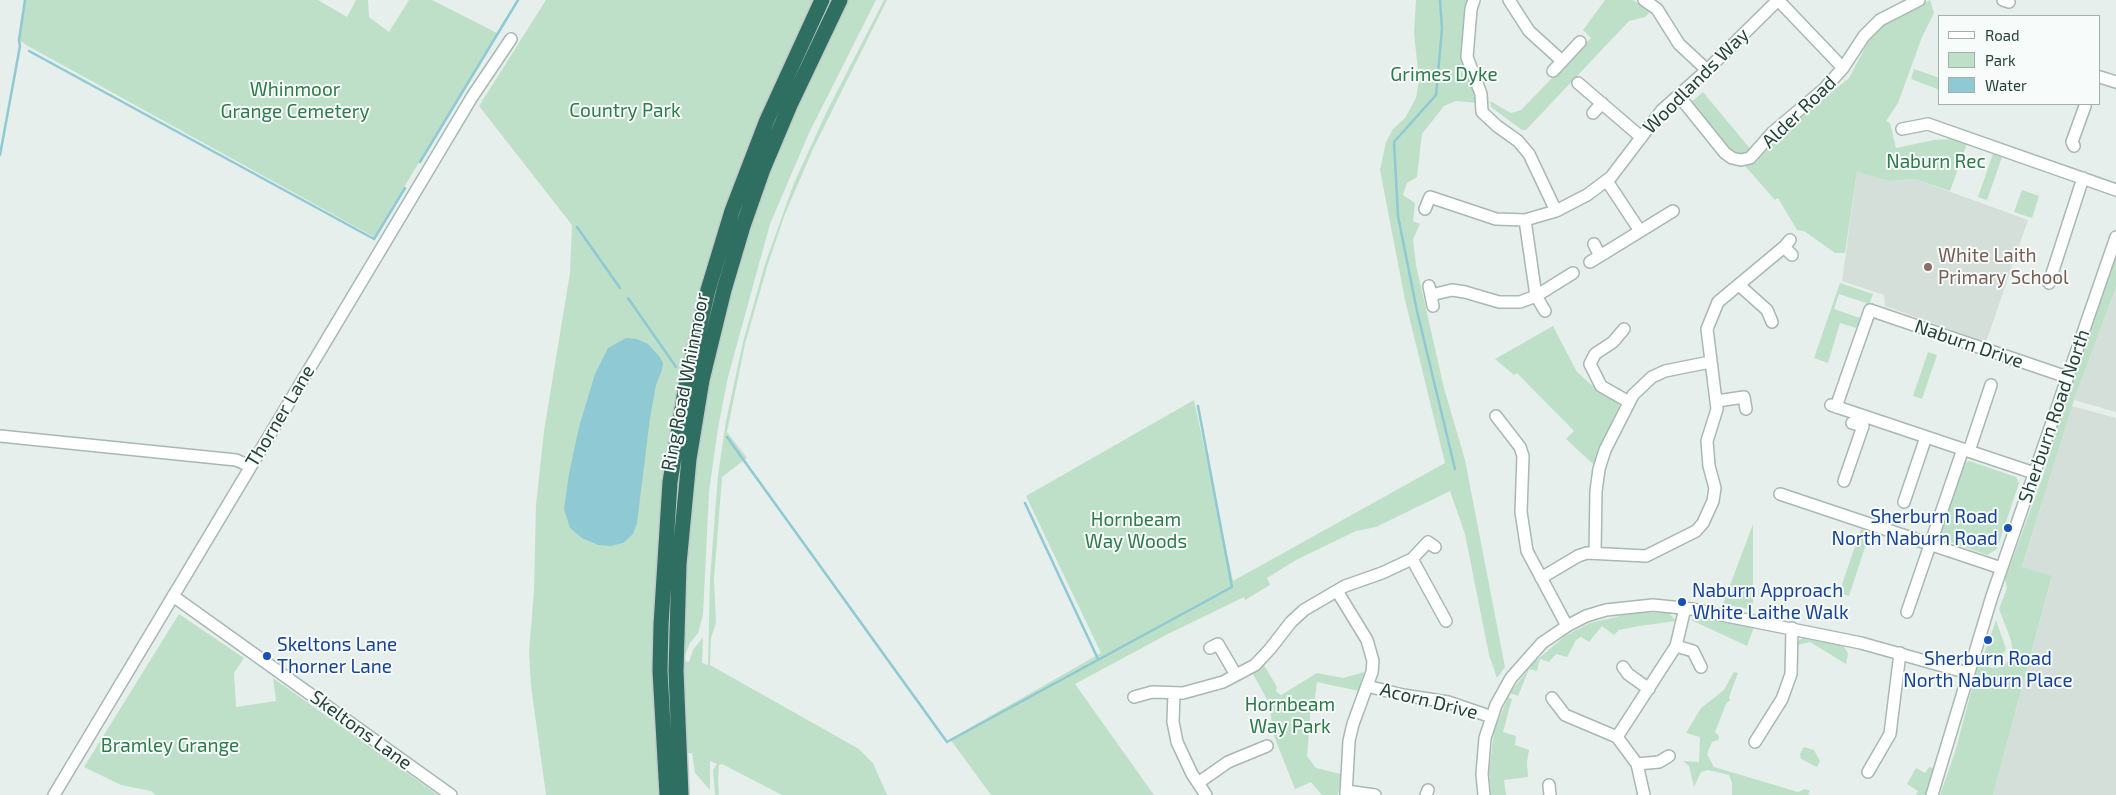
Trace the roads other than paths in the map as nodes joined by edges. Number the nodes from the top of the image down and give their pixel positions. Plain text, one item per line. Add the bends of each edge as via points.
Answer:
1 (822, 0) edge
2 (840, 0) edge
3 (1474, 0) edge
4 (1509, 0) edge
5 (1644, 0) edge
6 (1665, 0) edge
7 (1778, 0) edge
8 (1919, 0) edge
9 (1657, 9) junction
10 (511, 40) dead end
11 (1580, 42) dead end
12 (1562, 61) junction
13 (1844, 68) junction
14 (1707, 70) junction
15 (1553, 71) dead end
16 (2101, 77) edge
17 (2116, 82) edge
18 (1578, 83) dead end
19 (1679, 96) junction
20 (1602, 103) junction
21 (2086, 106) dead end
22 (1593, 113) dead end
23 (1902, 129) dead end
24 (1641, 137) junction
25 (2074, 146) dead end
26 (2083, 178) junction
27 (1607, 181) junction
28 (2116, 190) edge
29 (1425, 209) dead end
30 (1673, 210) dead end
31 (1556, 211) junction
32 (1525, 220) junction
33 (1640, 231) junction
34 (2116, 237) edge
35 (1594, 244) dead end
36 (1789, 248) dead end
37 (1600, 256) junction
38 (1590, 262) dead end
39 (1573, 273) dead end
40 (2049, 283) dead end
41 (1739, 285) junction
42 (1431, 295) dead end
43 (1536, 296) junction
44 (1545, 311) dead end
45 (1772, 322) dead end
46 (1624, 329) dead end
47 (1710, 362) junction
48 (2067, 377) junction
49 (1991, 385) dead end
50 (1717, 400) junction
51 (1629, 402) junction
52 (1746, 409) dead end
53 (1496, 416) dead end
54 (1852, 423) dead end
55 (0, 436) edge
56 (1926, 437) junction
57 (1966, 450) junction
58 (250, 466) junction
59 (2034, 473) junction
60 (1844, 481) dead end
61 (1780, 494) dead end
62 (1904, 502) dead end
63 (1931, 544) junction
64 (1435, 547) dead end
65 (1595, 553) junction
66 (1412, 559) junction
67 (2001, 568) junction
68 (1541, 578) junction
69 (1337, 591) junction
70 (173, 596) junction
71 (1685, 608) junction
72 (1907, 612) dead end
73 (1446, 621) dead end
74 (1567, 626) junction
75 (1792, 628) junction
76 (1676, 646) junction
77 (1210, 648) dead end
78 (1900, 653) junction
79 (1623, 667) dead end
80 (1701, 667) dead end
81 (1968, 673) junction
82 (1236, 675) junction
83 (1367, 686) junction
84 (1649, 689) junction
85 (1174, 693) junction
86 (1134, 697) dead end
87 (1552, 698) dead end
88 (1492, 717) junction
89 (1617, 737) junction
90 (1755, 742) dead end
91 (1267, 746) dead end
92 (671, 754) junction
93 (1670, 756) dead end
94 (1637, 764) junction
95 (1868, 772) dead end
96 (1198, 783) junction
97 (1346, 793) edge
98 (54, 795) edge
99 (451, 795) edge
100 (667, 795) edge
101 (681, 795) edge
102 (1206, 795) edge
103 (1375, 795) edge
104 (1484, 795) edge
105 (1644, 795) edge
106 (1932, 795) edge

1 - 92 highway, Ring Road Whinmoor via 745,175 696,336 670,482 664,556 660,671
2 - 92 highway, Ring Road Whinmoor via 763,169 743,226 710,346 696,413 683,505
3 - 31 street via 1467,57 1481,94 1482,112 1529,154
4 - 12 street via 1529,31
5 - 9 street
6 - 9 street
7 - 13 street
7 - 14 street, Woodlands Way
8 - 13 street, Alder Road via 1880,20 1864,36
9 - 14 street via 1680,44
10 - 58 street, Thorner Lane via 472,97
11 - 12 street
12 - 15 street
13 - 19 street, Alder Road via 1773,132 1757,153 1741,160 1725,153
14 - 19 street, Woodlands Way
16 - 17 street
18 - 20 street
19 - 24 street, Woodlands Way via 1662,110
20 - 22 street
20 - 24 street
21 - 25 street via 2072,142
23 - 26 street via 1928,124
24 - 27 street, Woodlands Way
26 - 28 street
26 - 40 street
27 - 31 street, Woodlands Way
27 - 33 street
29 - 32 street, Woodlands Way via 1426,196 1496,219
30 - 33 street
31 - 32 street, Woodlands Way
32 - 43 street
33 - 37 street
34 - 48 street, Sherburn Road North
35 - 37 street
36 - 41 street
37 - 38 street
39 - 43 street
41 - 45 street via 1767,310
41 - 47 street via 1718,302 1712,315 1707,330
42 - 43 street via 1458,291 1500,302 1520,302
43 - 44 street
46 - 51 street via 1596,354 1590,364 1602,386
47 - 50 street
47 - 51 street via 1665,371 1652,377
48 - 56 street, Naburn Drive via 1870,310 1834,406
48 - 59 street, Sherburn Road North
49 - 57 street
50 - 52 street via 1744,397
50 - 65 street via 1707,442 1715,488 1703,523 1668,550 1639,556
51 - 65 street via 1599,469
53 - 68 street via 1520,447 1523,456 1522,531 1527,551
54 - 60 street via 1863,426
55 - 58 street via 236,460
56 - 57 street
56 - 62 street
57 - 59 street
57 - 63 street
58 - 70 street, Thorner Lane
59 - 67 street, Sherburn Road North
61 - 63 street
63 - 67 street
63 - 72 street
64 - 66 street via 1428,542
65 - 68 street via 1578,556
66 - 69 street
66 - 73 street
67 - 81 street, Sherburn Road North
68 - 74 street
69 - 82 street via 1297,616 1259,661
69 - 83 street via 1372,652 1372,672
70 - 98 street, Thorner Lane
70 - 99 street, Skeltons Lane
71 - 74 street via 1653,605 1618,607 1586,616
71 - 75 street
71 - 76 street
74 - 88 street via 1542,643 1518,668 1502,692
75 - 78 street
75 - 90 street via 1791,674 1782,700
76 - 80 street via 1692,651
76 - 84 street
77 - 82 street via 1218,644
78 - 81 street
78 - 95 street via 1890,734
79 - 84 street
81 - 106 street, Sherburn Road North
82 - 85 street via 1211,686
83 - 88 street, Acorn Drive via 1448,702
83 - 97 street via 1349,741
84 - 89 street
85 - 86 street via 1152,692
85 - 96 street via 1176,737
87 - 89 street via 1565,714
88 - 104 street via 1483,756
89 - 94 street
91 - 96 street via 1228,762
92 - 100 highway, Ring Road Whinmoor
92 - 101 highway, Ring Road Whinmoor
93 - 94 street via 1660,762
94 - 105 street
96 - 102 street
97 - 103 street

